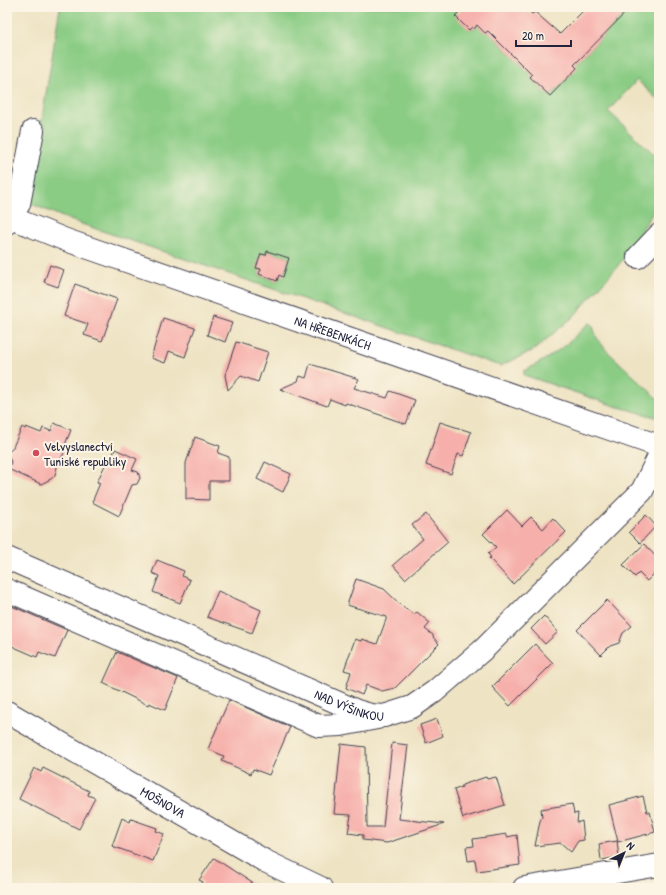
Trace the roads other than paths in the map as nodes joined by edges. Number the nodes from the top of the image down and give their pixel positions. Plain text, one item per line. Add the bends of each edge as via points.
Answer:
1 (33, 132) dead end
2 (8, 219) edge
3 (659, 235) edge
4 (638, 256) dead end
5 (659, 446) edge
6 (659, 456) edge
7 (7, 558) edge
8 (7, 590) edge
9 (7, 712) edge
10 (384, 716) junction
11 (659, 865) edge
12 (321, 888) edge
13 (524, 888) edge

1 - 2 street via 19,204
2 - 5 street, NA HŘEBENKÁCH
3 - 4 street
6 - 10 street, NAD VÝŠINKOU via 642,491 484,648 434,692 412,707
7 - 10 street, NAD VÝŠINKOU via 357,711
8 - 10 street via 319,726 341,725
9 - 12 street, MOŠNOVA via 265,861
11 - 13 street

